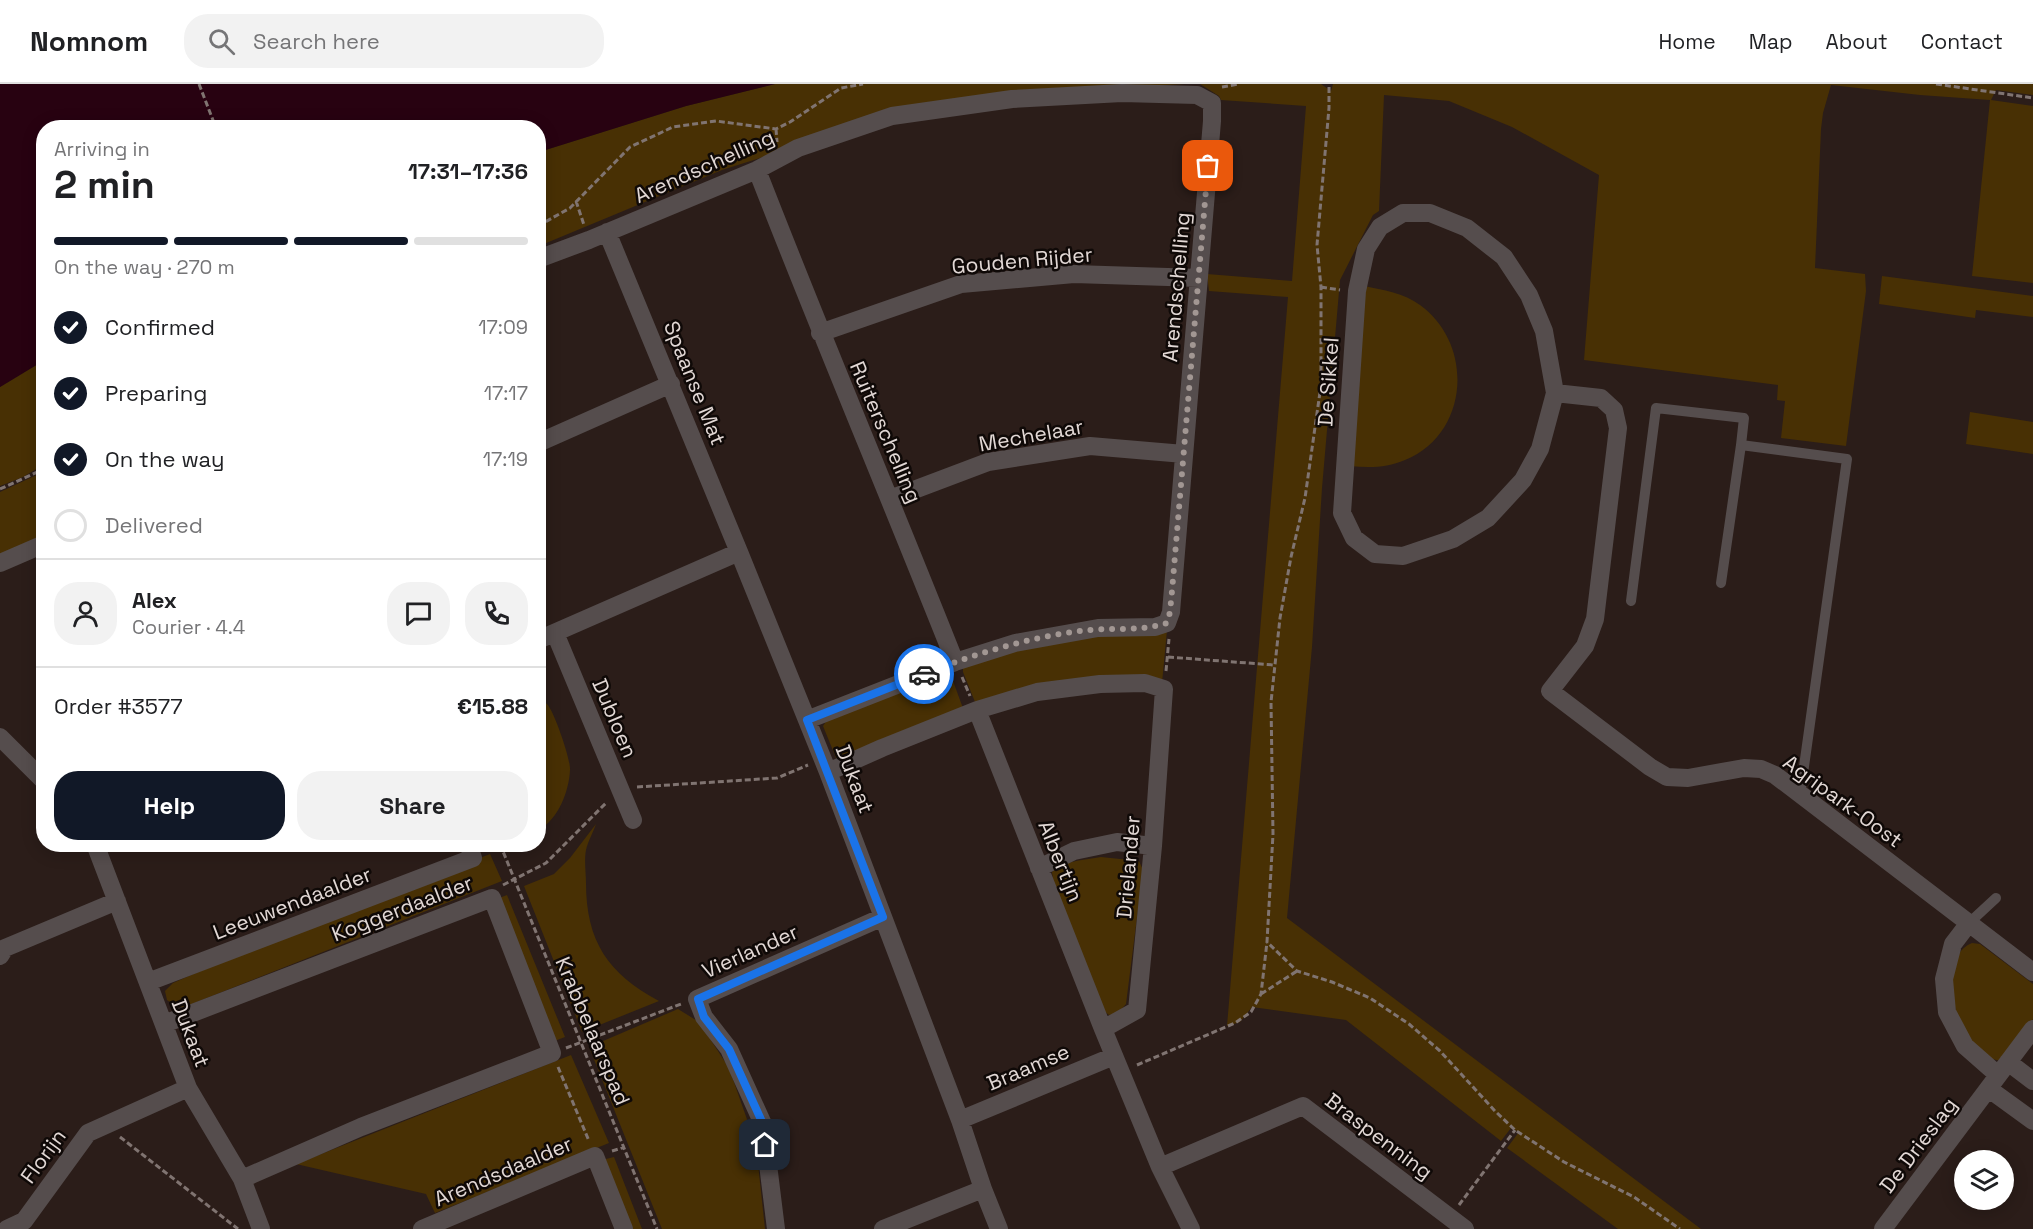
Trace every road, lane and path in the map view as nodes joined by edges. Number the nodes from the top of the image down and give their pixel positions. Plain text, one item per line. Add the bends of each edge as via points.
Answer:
1 (199, 84) edge
2 (862, 84) edge
3 (1239, 84) edge
4 (1936, 84) edge
5 (1328, 85) edge
6 (1222, 87) dead end
7 (2033, 98) edge
8 (213, 120) edge
9 (757, 170) junction
10 (576, 201) junction
11 (546, 222) edge
12 (607, 232) junction
13 (589, 240) junction
14 (546, 256) edge
15 (1199, 279) junction
16 (820, 333) junction
17 (671, 384) junction
18 (1555, 393) junction
19 (546, 439) edge
20 (1741, 445) junction
21 (1184, 454) junction
22 (36, 473) edge
23 (0, 489) edge
24 (890, 499) junction
25 (36, 547) edge
26 (739, 552) junction
27 (0, 563) edge
28 (1721, 582) dead end
29 (1631, 601) dead end
30 (1167, 623) junction
31 (547, 637) edge
32 (1168, 657) junction
33 (955, 662) junction
34 (1275, 665) junction
35 (1164, 689) junction
36 (977, 710) junction
37 (807, 720) junction
38 (0, 738) edge
39 (828, 772) junction
40 (36, 773) edge
41 (1800, 795) junction
42 (633, 820) dead end
43 (1153, 846) junction
44 (98, 852) edge
45 (471, 852) edge
46 (503, 852) edge
47 (1039, 868) junction
48 (1996, 898) dead end
49 (117, 901) junction
50 (883, 917) junction
51 (1969, 923) junction
52 (1267, 942) junction
53 (0, 956) edge
54 (1297, 971) junction
55 (2033, 972) edge
56 (148, 982) junction
57 (1261, 994) junction
58 (698, 999) junction
59 (164, 1024) junction
60 (1103, 1029) junction
61 (2033, 1029) edge
62 (582, 1042) junction
63 (552, 1053) junction
64 (1118, 1064) junction
65 (1998, 1076) junction
66 (2033, 1081) edge
67 (188, 1088) junction
68 (960, 1120) junction
69 (2033, 1122) edge
70 (105, 1125) junction
71 (1515, 1130) junction
72 (595, 1156) junction
73 (1160, 1167) junction
74 (242, 1179) junction
75 (983, 1189) junction
76 (1450, 1217) junction
77 (259, 1228) edge
78 (7, 1229) edge
79 (238, 1229) edge
80 (422, 1229) edge
81 (624, 1229) edge
82 (657, 1229) edge
83 (776, 1229) edge
84 (883, 1229) edge
85 (999, 1229) edge
86 (1191, 1229) edge
87 (1465, 1229) edge
88 (1680, 1229) edge
89 (1883, 1229) edge

1 - 8 path
2 - 10 path via 841,88 776,129 716,121 673,127 630,147
3 - 6 path
4 - 7 path
5 - 34 path via 1317,245 1321,385
9 - 12 street, Arendschelling
9 - 15 street, Arendschelling via 798,148 892,116 1012,99 1122,93 1197,95 1212,103
9 - 16 street, Ruiterschelling
10 - 11 path
10 - 13 path
12 - 13 street, Arendschelling
12 - 17 street, Spaanse Mat
13 - 14 street, Arendschelling
15 - 16 street, Gouden Rijder via 1074,274 961,284
15 - 21 street, Arendschelling
16 - 24 street, Ruiterschelling
17 - 19 street
17 - 26 street, Spaanse Mat
18 - 18 street, De Sikkel via 1544,332 1529,295 1504,257 1467,228 1430,213 1403,213 1380,227 1366,249 1357,291 1342,513 1354,538 1375,554 1403,556 1453,539 1488,518 1523,480 1540,449
18 - 41 street, Agripark-Oost via 1601,399 1614,410 1618,428 1595,618 1585,646 1550,692 1667,777 1761,769
20 - 28 lane
20 - 29 lane via 1744,418 1656,408
20 - 41 lane via 1847,459
21 - 24 street, Mechelaar via 1090,446 988,462
21 - 30 street, Arendschelling
22 - 23 path
24 - 33 street, Ruiterschelling
25 - 27 street
26 - 31 street
26 - 37 street, Dukaat
30 - 32 path
30 - 33 street via 1059,634
31 - 42 street, Dubloen
32 - 34 path
32 - 35 path
33 - 36 path
33 - 37 street
34 - 52 path
35 - 36 street via 1145,683 1100,684 1037,692
35 - 43 street, Drielander
36 - 39 street
36 - 47 street, Albertijn
37 - 39 street, Dukaat
38 - 40 street
39 - 50 street, Dukaat
41 - 51 street, Agripark-Oost
43 - 47 street via 1117,842 1074,851
43 - 60 street, Drielander via 1137,1010
44 - 49 street, Dukaat
45 - 56 street, Leeuwendaalder via 474,858
46 - 62 path, Krabbelaarspad
47 - 60 street, Albertijn
48 - 51 lane
49 - 53 street via 5,948
49 - 56 street, Dukaat
50 - 58 street, Vierlander
50 - 68 street, Dukaat
51 - 55 street, Agripark-Oost
51 - 65 street via 1953,944 1944,980 1947,1012 1965,1046
52 - 54 path
52 - 57 path
54 - 57 path
54 - 71 path via 1370,998 1409,1023
56 - 59 street, Dukaat
57 - 64 path via 1251,1012 1235,1023
58 - 62 path
58 - 83 street, Vierlander via 704,1017 729,1049 763,1124
59 - 63 street, Koggerdaalder via 492,898
59 - 67 street, Dukaat
60 - 64 street
61 - 65 street, De Drieslag
62 - 63 path
62 - 82 path, Krabbelaarspad
63 - 72 path
63 - 74 street via 361,1127
64 - 68 street, Braamse
64 - 73 street
65 - 66 street
65 - 69 street
65 - 89 street, De Drieslag
67 - 70 street, Florijn
67 - 74 street, Dukaat
68 - 75 street, Dukaat
70 - 78 street, Florijn via 88,1133 24,1221
70 - 79 path
71 - 76 path
71 - 88 path via 1634,1197
72 - 80 street, Arendsdaalder
72 - 81 street, Arendsdaalder
73 - 76 street, Braspenning via 1303,1106
73 - 86 street
74 - 77 street, Dukaat
75 - 84 street
75 - 85 street, Dukaat
76 - 87 street, Braspenning

